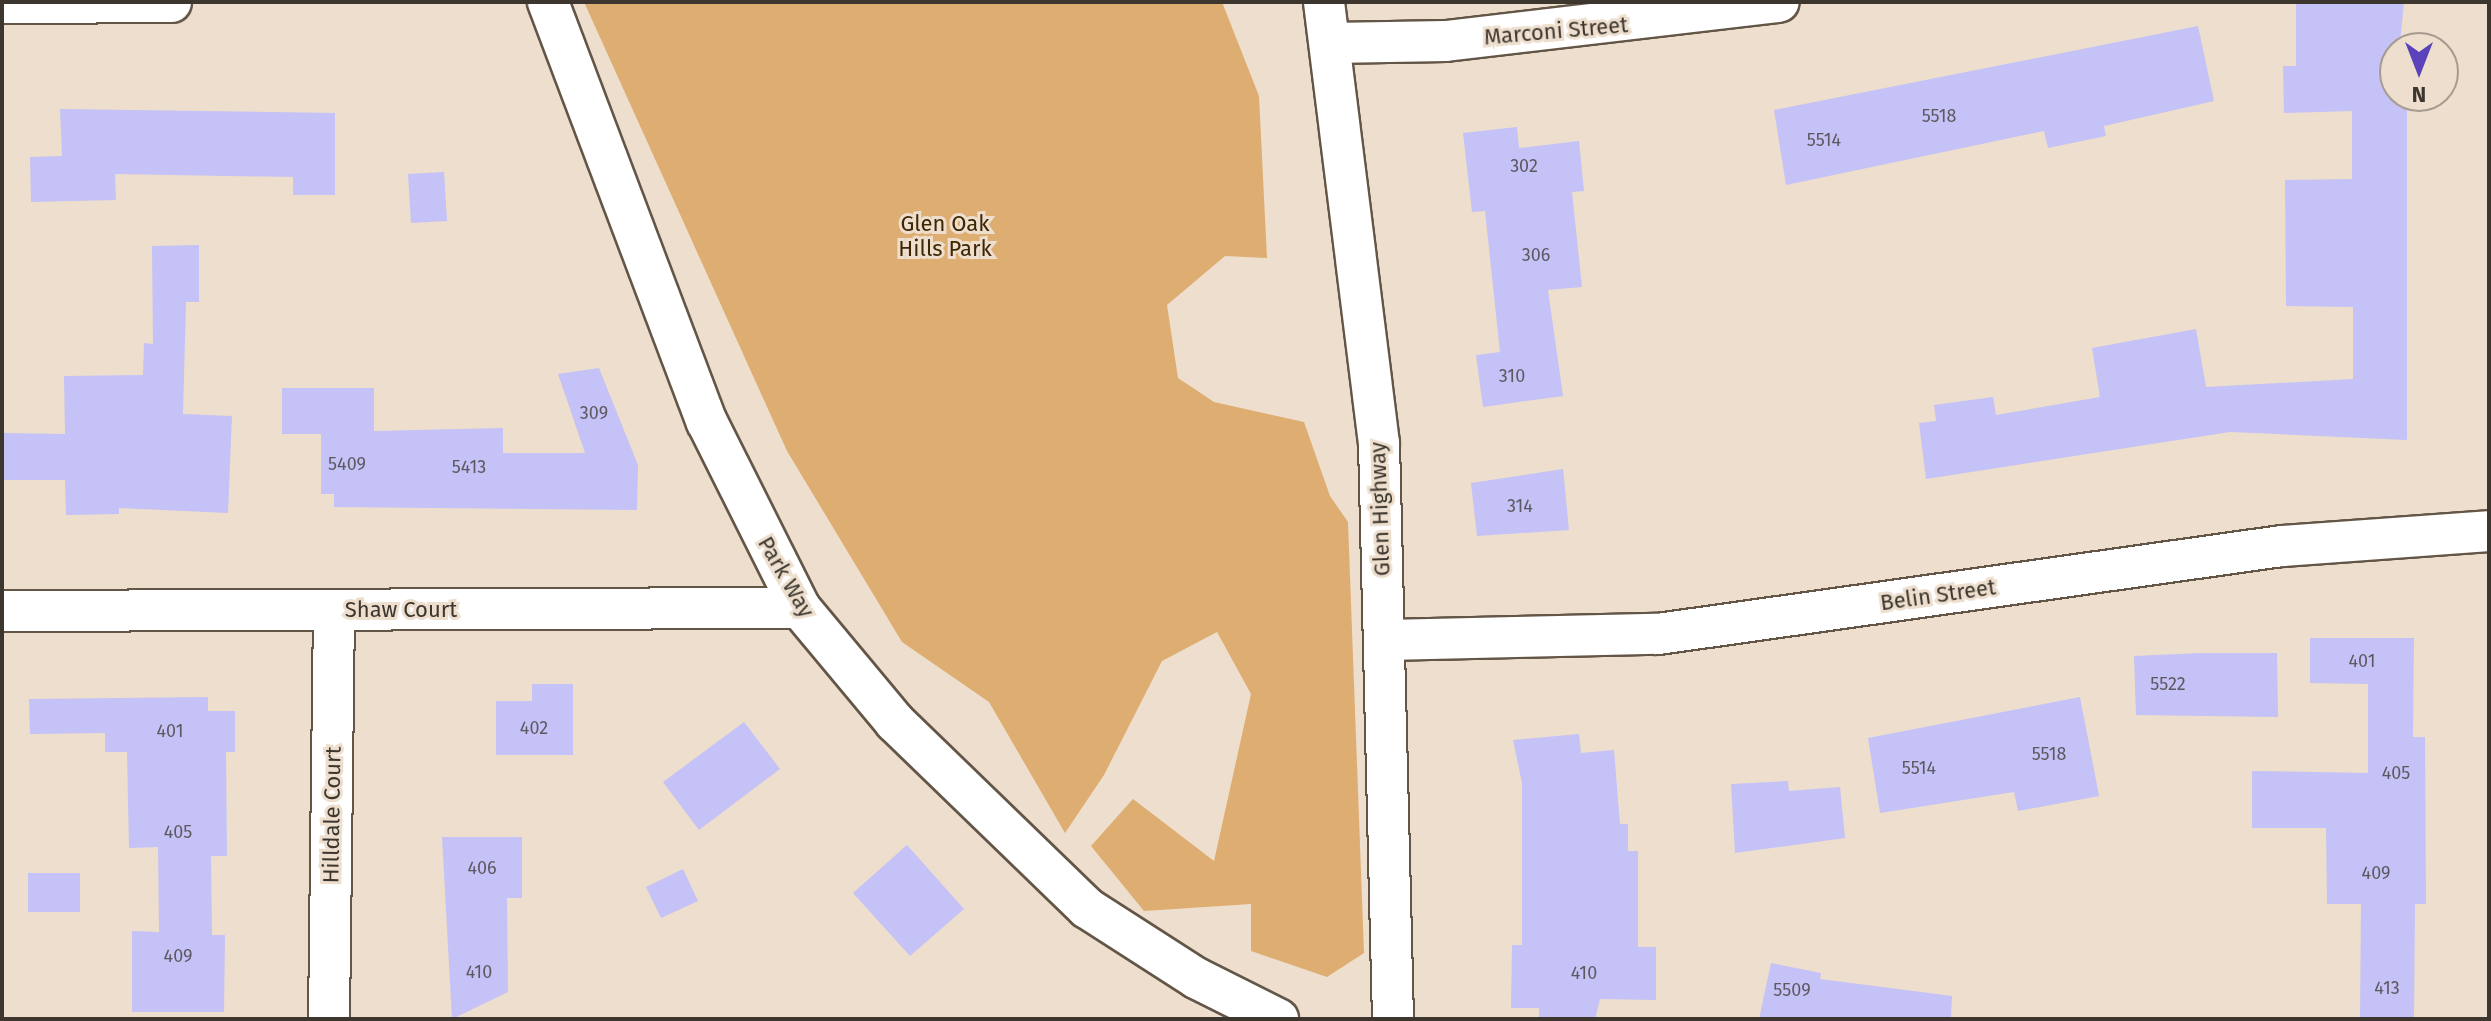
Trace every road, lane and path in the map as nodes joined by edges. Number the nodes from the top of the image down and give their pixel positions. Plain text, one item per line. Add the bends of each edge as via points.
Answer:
1 (171, 2) edge
2 (548, 2) edge
3 (1324, 2) edge
4 (1779, 2) edge
5 (2, 3) edge
6 (1331, 43) junction
7 (2489, 531) edge
8 (800, 608) junction
9 (334, 610) junction
10 (2, 611) edge
11 (1385, 640) junction
12 (329, 1019) edge
13 (1278, 1019) edge
14 (1393, 1019) edge

1 - 5 street
2 - 8 street, Park Way via 707,422
3 - 6 street, Glen Highway
4 - 6 street, Marconi Street via 1462,40
6 - 11 street, Glen Highway via 1379,443
7 - 11 street, Belin Street via 2282,546 1658,634
8 - 9 street, Shaw Court
8 - 13 street, Park Way via 895,722 1087,908 1196,978
9 - 10 street, Shaw Court
9 - 12 street, Hilldale Court
11 - 14 street, Glen Highway

